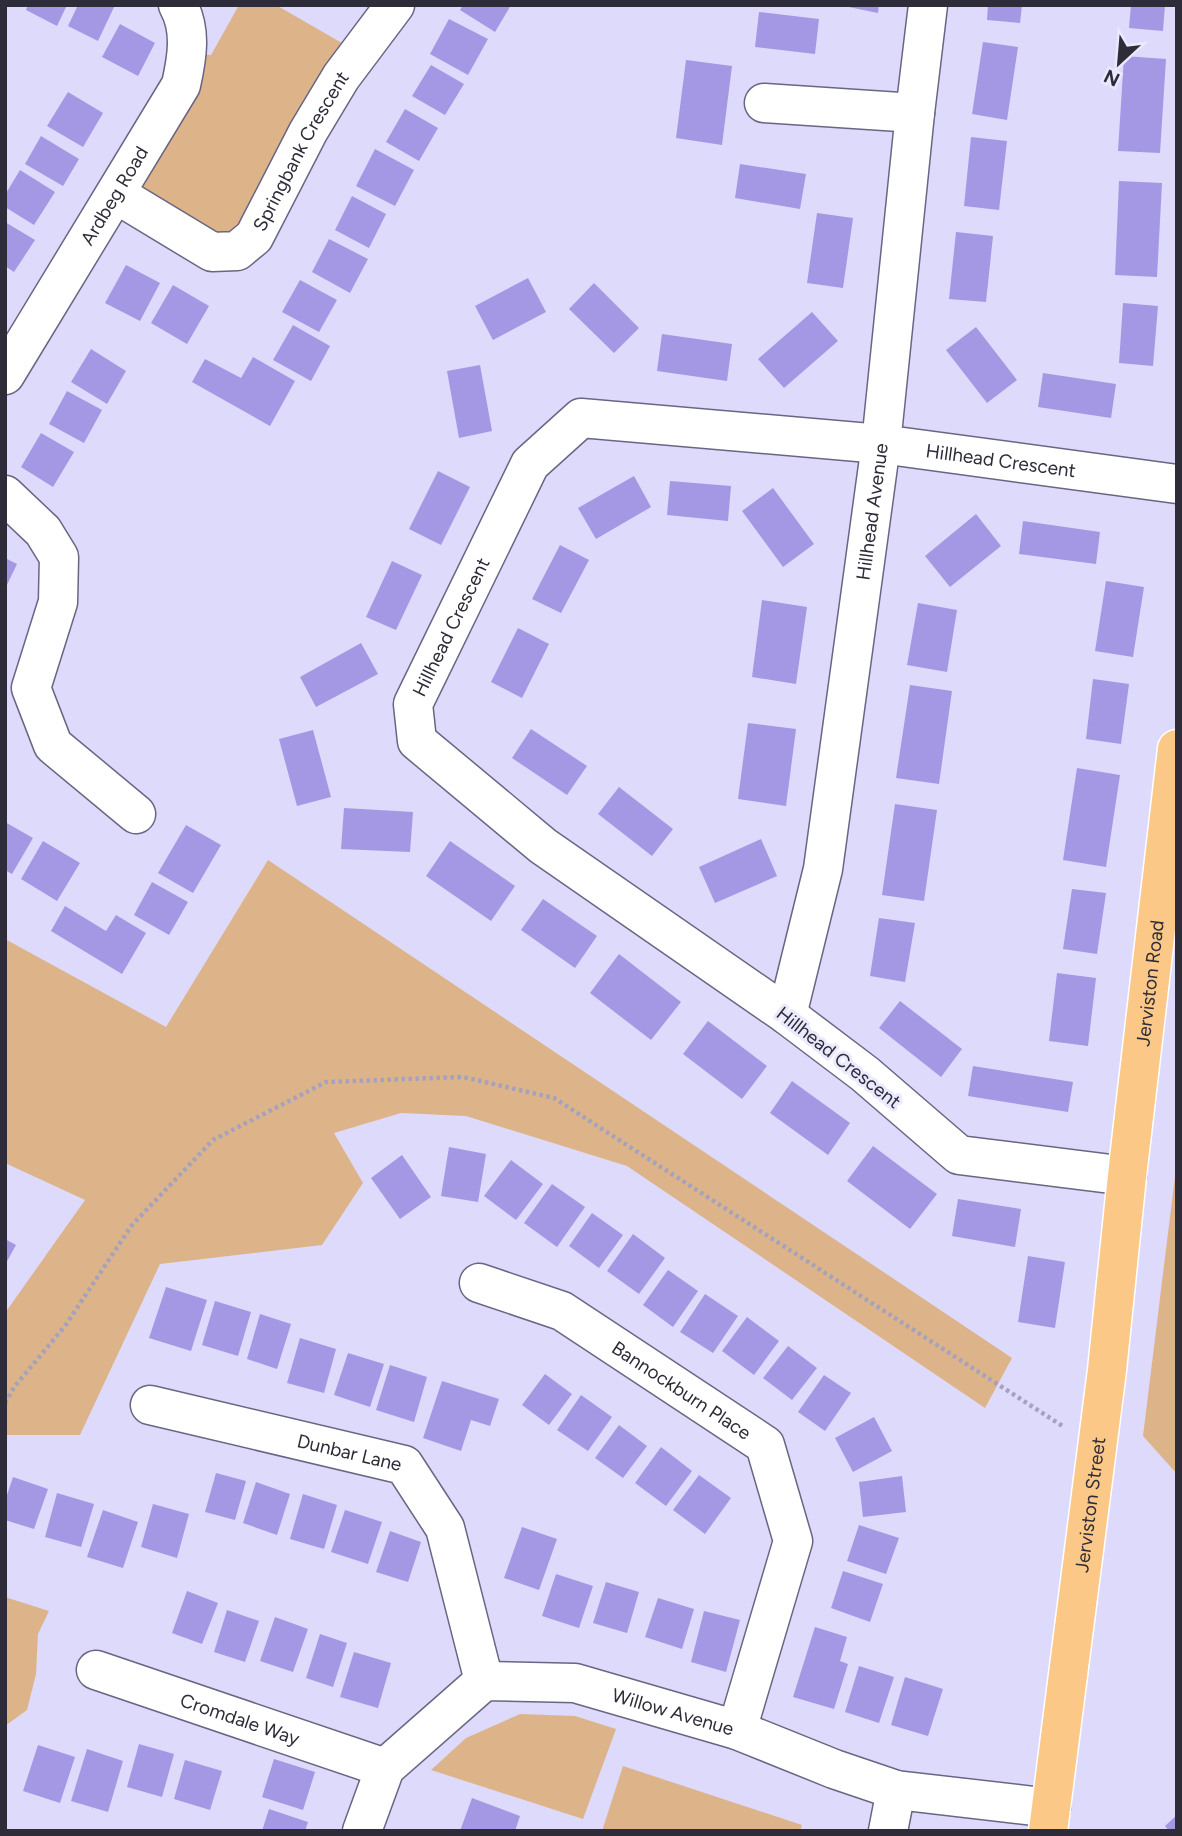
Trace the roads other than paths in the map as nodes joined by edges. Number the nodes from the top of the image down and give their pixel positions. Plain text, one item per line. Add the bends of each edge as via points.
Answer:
1 (178, 5) edge
2 (395, 5) edge
3 (928, 5) edge
4 (764, 103) dead end
5 (915, 113) junction
6 (116, 194) junction
7 (5, 376) edge
8 (881, 444) junction
9 (1177, 484) edge
10 (5, 495) edge
11 (1177, 749) edge
12 (136, 814) dead end
13 (788, 1014) junction
14 (1127, 1177) junction
15 (479, 1283) dead end
16 (149, 1405) dead end
17 (96, 1670) dead end
18 (484, 1681) junction
19 (737, 1730) junction
20 (385, 1768) junction
21 (896, 1790) junction
22 (1050, 1819) edge
23 (362, 1831) edge
24 (888, 1831) edge

1 - 6 street, Ardbeg Road via 185,17 188,51 181,85
2 - 6 street, Springbank Crescent via 341,77 254,237 237,251 212,252
3 - 5 street, Hillhead Avenue
4 - 5 street
5 - 8 street, Hillhead Avenue
6 - 7 street, Ardbeg Road
8 - 9 street, Hillhead Crescent
8 - 13 street, Hillhead Avenue via 823,869
8 - 13 street, Hillhead Crescent via 581,418 530,464 413,704 417,741 469,785 543,846
10 - 12 street via 43,531 59,556 58,602 31,688 52,745
11 - 14 main road, Jerviston Road
13 - 14 street, Hillhead Crescent via 958,1155
14 - 22 main road, Jerviston Street
15 - 19 street, Bannockburn Place via 562,1311 765,1445 793,1541
16 - 18 street, Dunbar Lane via 404,1465 445,1528
17 - 20 street, Cromdale Way
18 - 19 street, Willow Avenue via 575,1683
18 - 20 street
19 - 21 street, Willow Avenue
20 - 23 street
21 - 22 street, Willow Avenue
21 - 24 street

